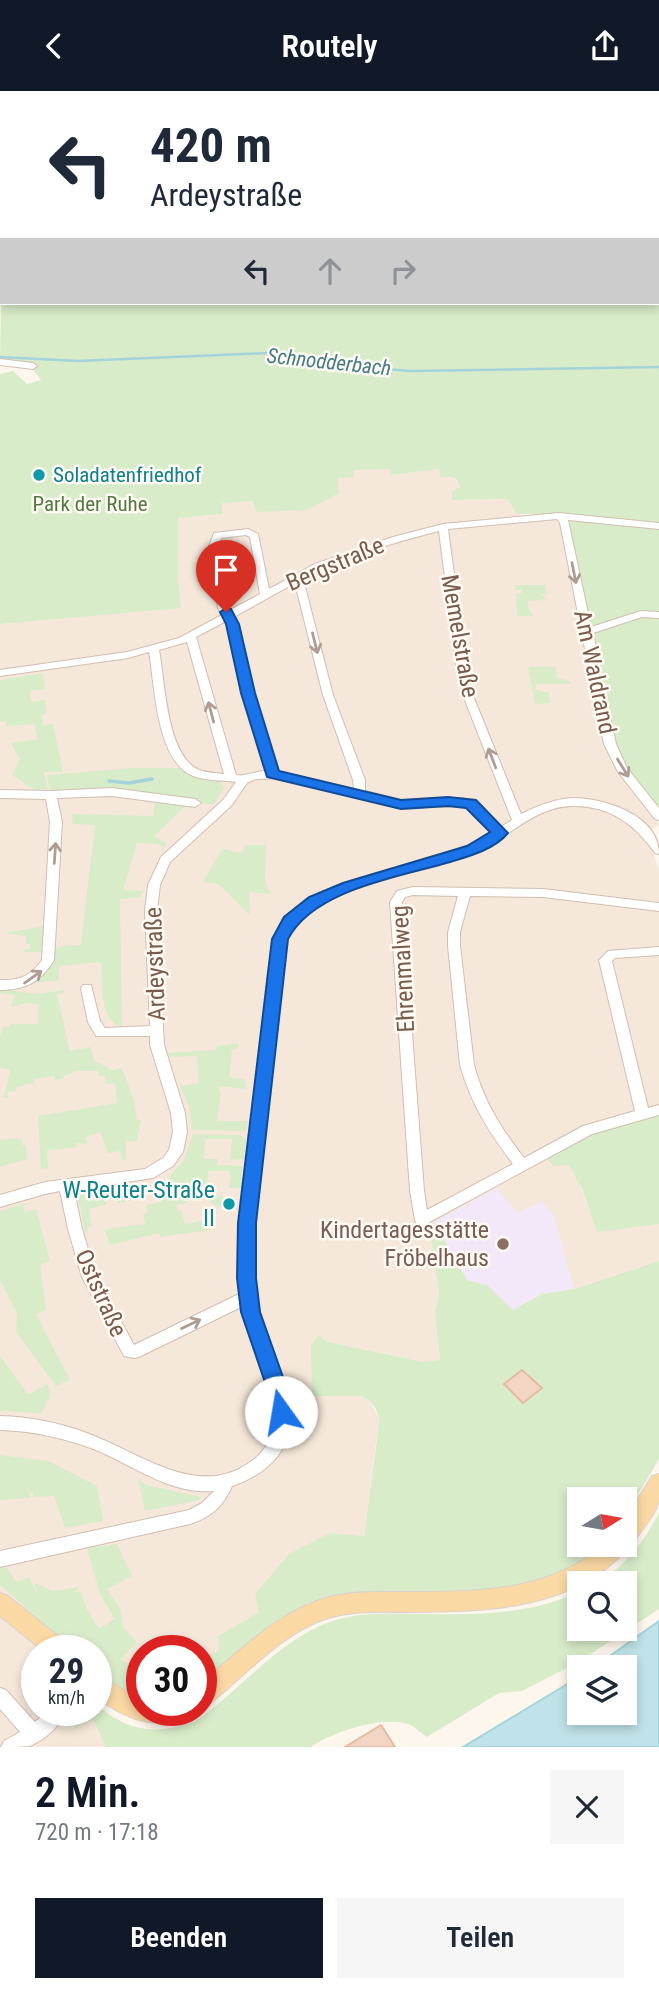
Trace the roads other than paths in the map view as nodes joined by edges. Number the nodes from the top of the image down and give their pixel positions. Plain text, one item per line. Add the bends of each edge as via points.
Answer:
1 (0, 362) edge
2 (33, 366) dead end
3 (559, 516) junction
4 (659, 526) edge
5 (443, 527) junction
6 (298, 577) junction
7 (265, 595) junction
8 (659, 615) edge
9 (228, 616) junction
10 (586, 632) junction
11 (191, 636) junction
12 (154, 649) junction
13 (0, 673) edge
14 (272, 774) junction
15 (237, 778) junction
16 (0, 794) edge
17 (51, 795) junction
18 (360, 795) junction
19 (195, 803) dead end
20 (659, 816) edge
21 (518, 821) junction
22 (500, 833) junction
23 (655, 833) edge
24 (659, 851) edge
25 (466, 892) junction
26 (659, 907) edge
27 (659, 951) edge
28 (0, 985) edge
29 (87, 988) dead end
30 (156, 1031) junction
31 (659, 1110) edge
32 (643, 1115) junction
33 (521, 1165) junction
34 (66, 1186) junction
35 (0, 1201) edge
36 (422, 1220) joint
37 (249, 1296) junction
38 (0, 1423) edge
39 (225, 1482) junction
40 (659, 1483) edge
41 (637, 1519) edge
42 (605, 1557) edge
43 (0, 1559) edge
44 (0, 1603) edge
45 (40, 1635) edge
46 (217, 1683) edge
47 (0, 1696) edge
48 (43, 1726) edge
49 (34, 1734) junction
50 (10, 1747) edge

1 - 2 street
3 - 4 street, Bergstraße
3 - 5 street, Bergstraße
3 -> 10 street, Am Waldrand via 565,522
5 - 6 street, Bergstraße via 396,539
21 -> 5 street, Memelstraße via 462,673
6 - 7 street, Bergstraße
6 -> 18 street
7 - 9 street, Bergstraße
7 - 9 street via 255,535 217,535 214,546
8 - 10 street via 634,616
9 - 11 street, Bergstraße
9 - 14 street
10 -> 20 street, Am Waldrand via 610,744 622,769
11 - 12 street, Bergstraße
15 -> 11 street
12 - 13 street, Bergstraße
12 - 15 street via 171,742 180,761 195,772
14 - 15 street
14 - 18 street
15 - 30 street, Ardeystraße via 227,803 165,860 154,885
16 - 17 street
17 - 19 street via 111,792
28 -> 17 street via 30,981 48,960 57,822
18 - 22 street via 401,804 471,804
21 - 22 street
21 - 23 street via 556,805 590,804 626,814
22 - 37 street via 463,853 329,894 306,906 285,927 277,957 251,1173
23 - 24 street
25 - 26 street, Ehrenmalweg via 543,893
25 - 33 street via 454,946 467,1065 489,1121
25 - 36 street, Ehrenmalweg via 413,891 396,899
27 - 32 street via 612,954 605,960
29 - 30 street via 101,1033
30 - 34 street, Ardeystraße via 180,1132 176,1152 148,1174
31 - 32 street
32 - 33 street via 588,1130
33 - 36 street
34 - 35 street, Ardeystraße
34 -> 37 street, Oststraße via 89,1277 129,1351
37 - 39 street via 250,1312 280,1397 282,1426 275,1449 252,1471
38 - 39 street via 63,1431 172,1480 206,1485
39 - 43 street via 216,1502 190,1517
40 - 41 main road
42 - 46 main road via 579,1576 519,1597 354,1603 323,1609 287,1628
44 - 45 main road
47 - 49 street
48 - 49 street
49 - 50 street

